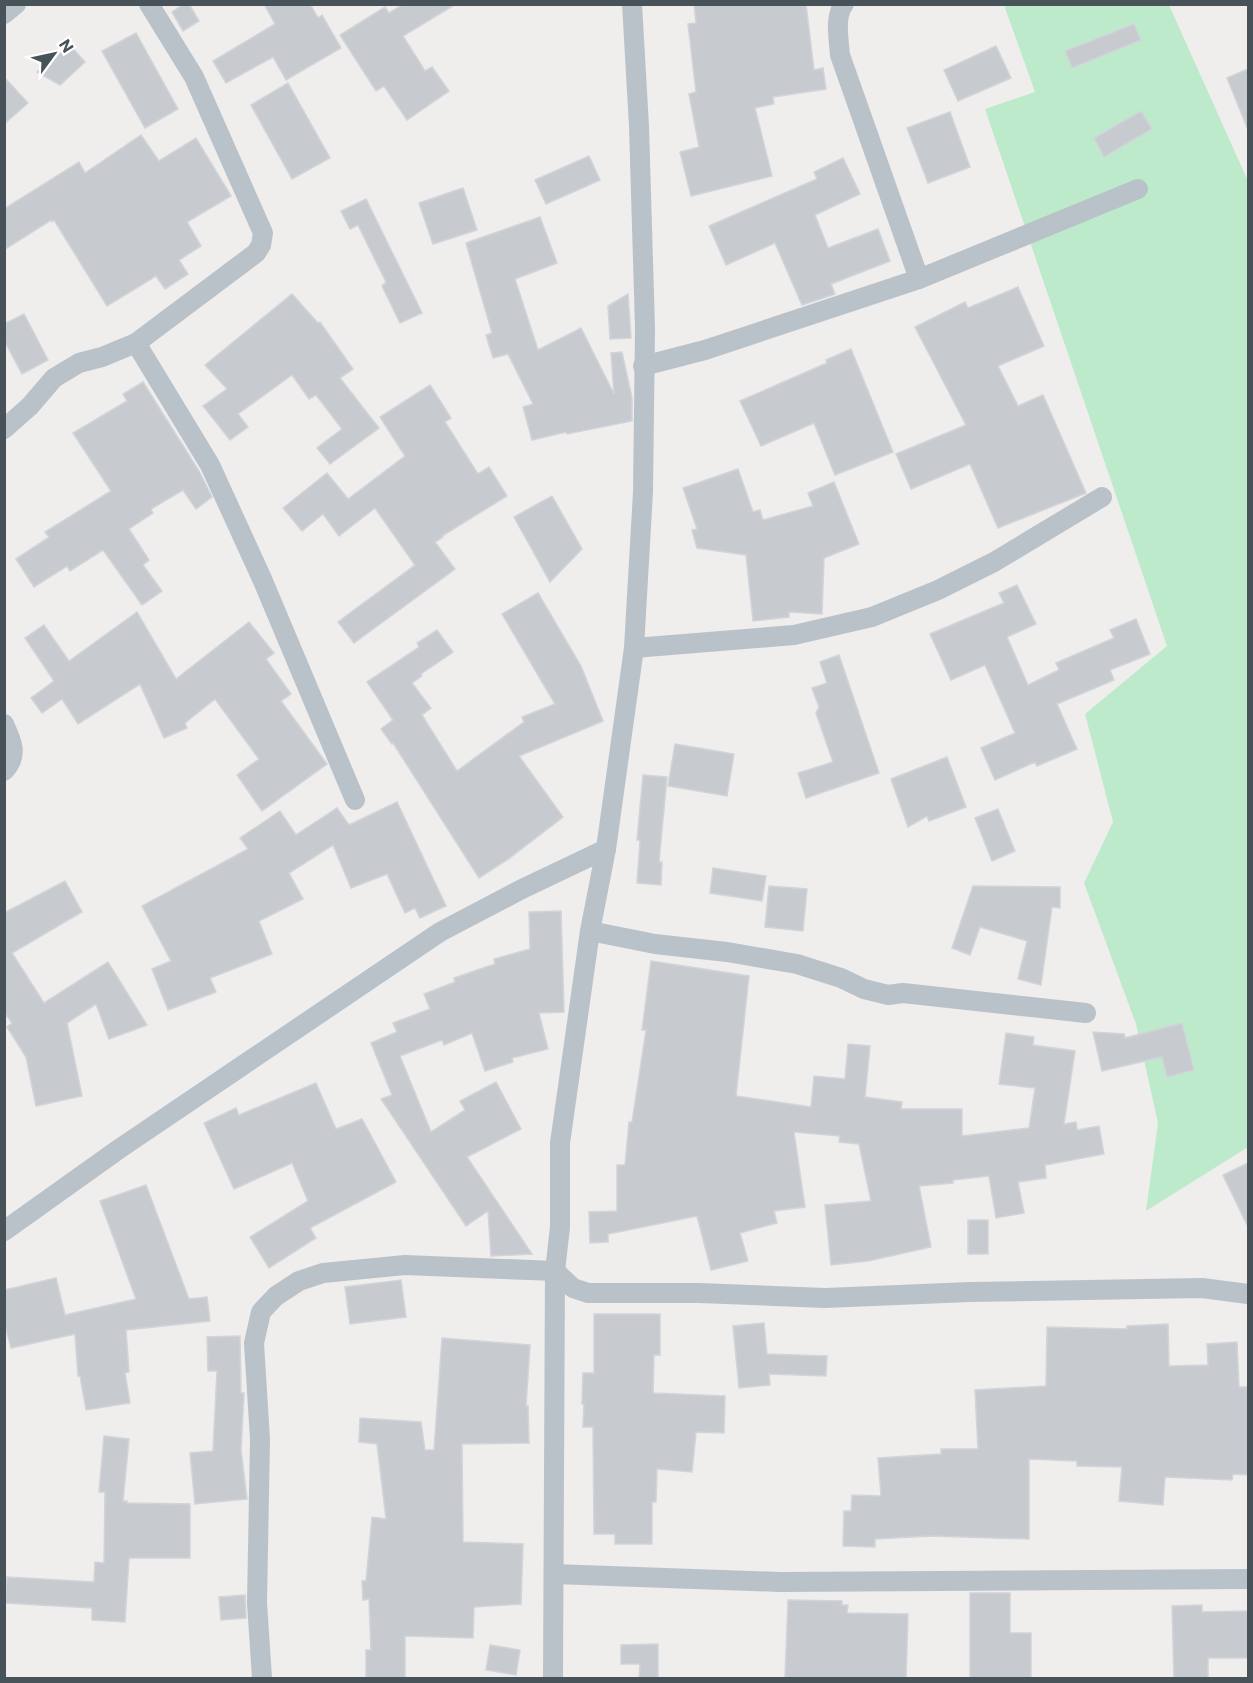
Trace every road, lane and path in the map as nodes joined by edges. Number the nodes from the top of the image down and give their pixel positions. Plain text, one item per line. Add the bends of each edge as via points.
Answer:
1 (16, 4) edge
2 (149, 4) edge
3 (632, 4) edge
4 (844, 4) edge
5 (4, 14) edge
6 (1138, 189) dead end
7 (919, 279) junction
8 (136, 344) junction
9 (643, 366) junction
10 (4, 429) edge
11 (1102, 497) dead end
12 (634, 648) junction
13 (4, 724) edge
14 (4, 771) edge
15 (355, 800) dead end
16 (606, 849) junction
17 (590, 931) junction
18 (1086, 1013) dead end
19 (4, 1231) edge
20 (555, 1270) junction
21 (1248, 1294) edge
22 (554, 1574) junction
23 (1248, 1579) edge
24 (261, 1678) edge
25 (553, 1678) edge

1 - 5 street
2 - 8 street via 194,77 263,233 256,253
3 - 9 street via 639,126
4 - 7 street via 838,33 840,55
6 - 7 street
7 - 9 street via 705,350
8 - 10 street via 79,363 54,378
8 - 15 street via 210,465
9 - 12 street via 643,492
11 - 12 street via 994,562 872,617 794,635
12 - 16 street
13 - 14 street via 14,749
16 - 17 street
16 - 19 street via 440,932
17 - 18 street via 797,964 842,978 864,990 888,995 903,993
17 - 20 street via 560,1143 560,1227
20 - 21 street via 573,1288 588,1293 825,1298 1202,1288
20 - 22 street
20 - 24 street via 405,1265 323,1273 299,1281 261,1312 254,1343 260,1439 257,1603
22 - 23 street via 780,1582
22 - 25 street

